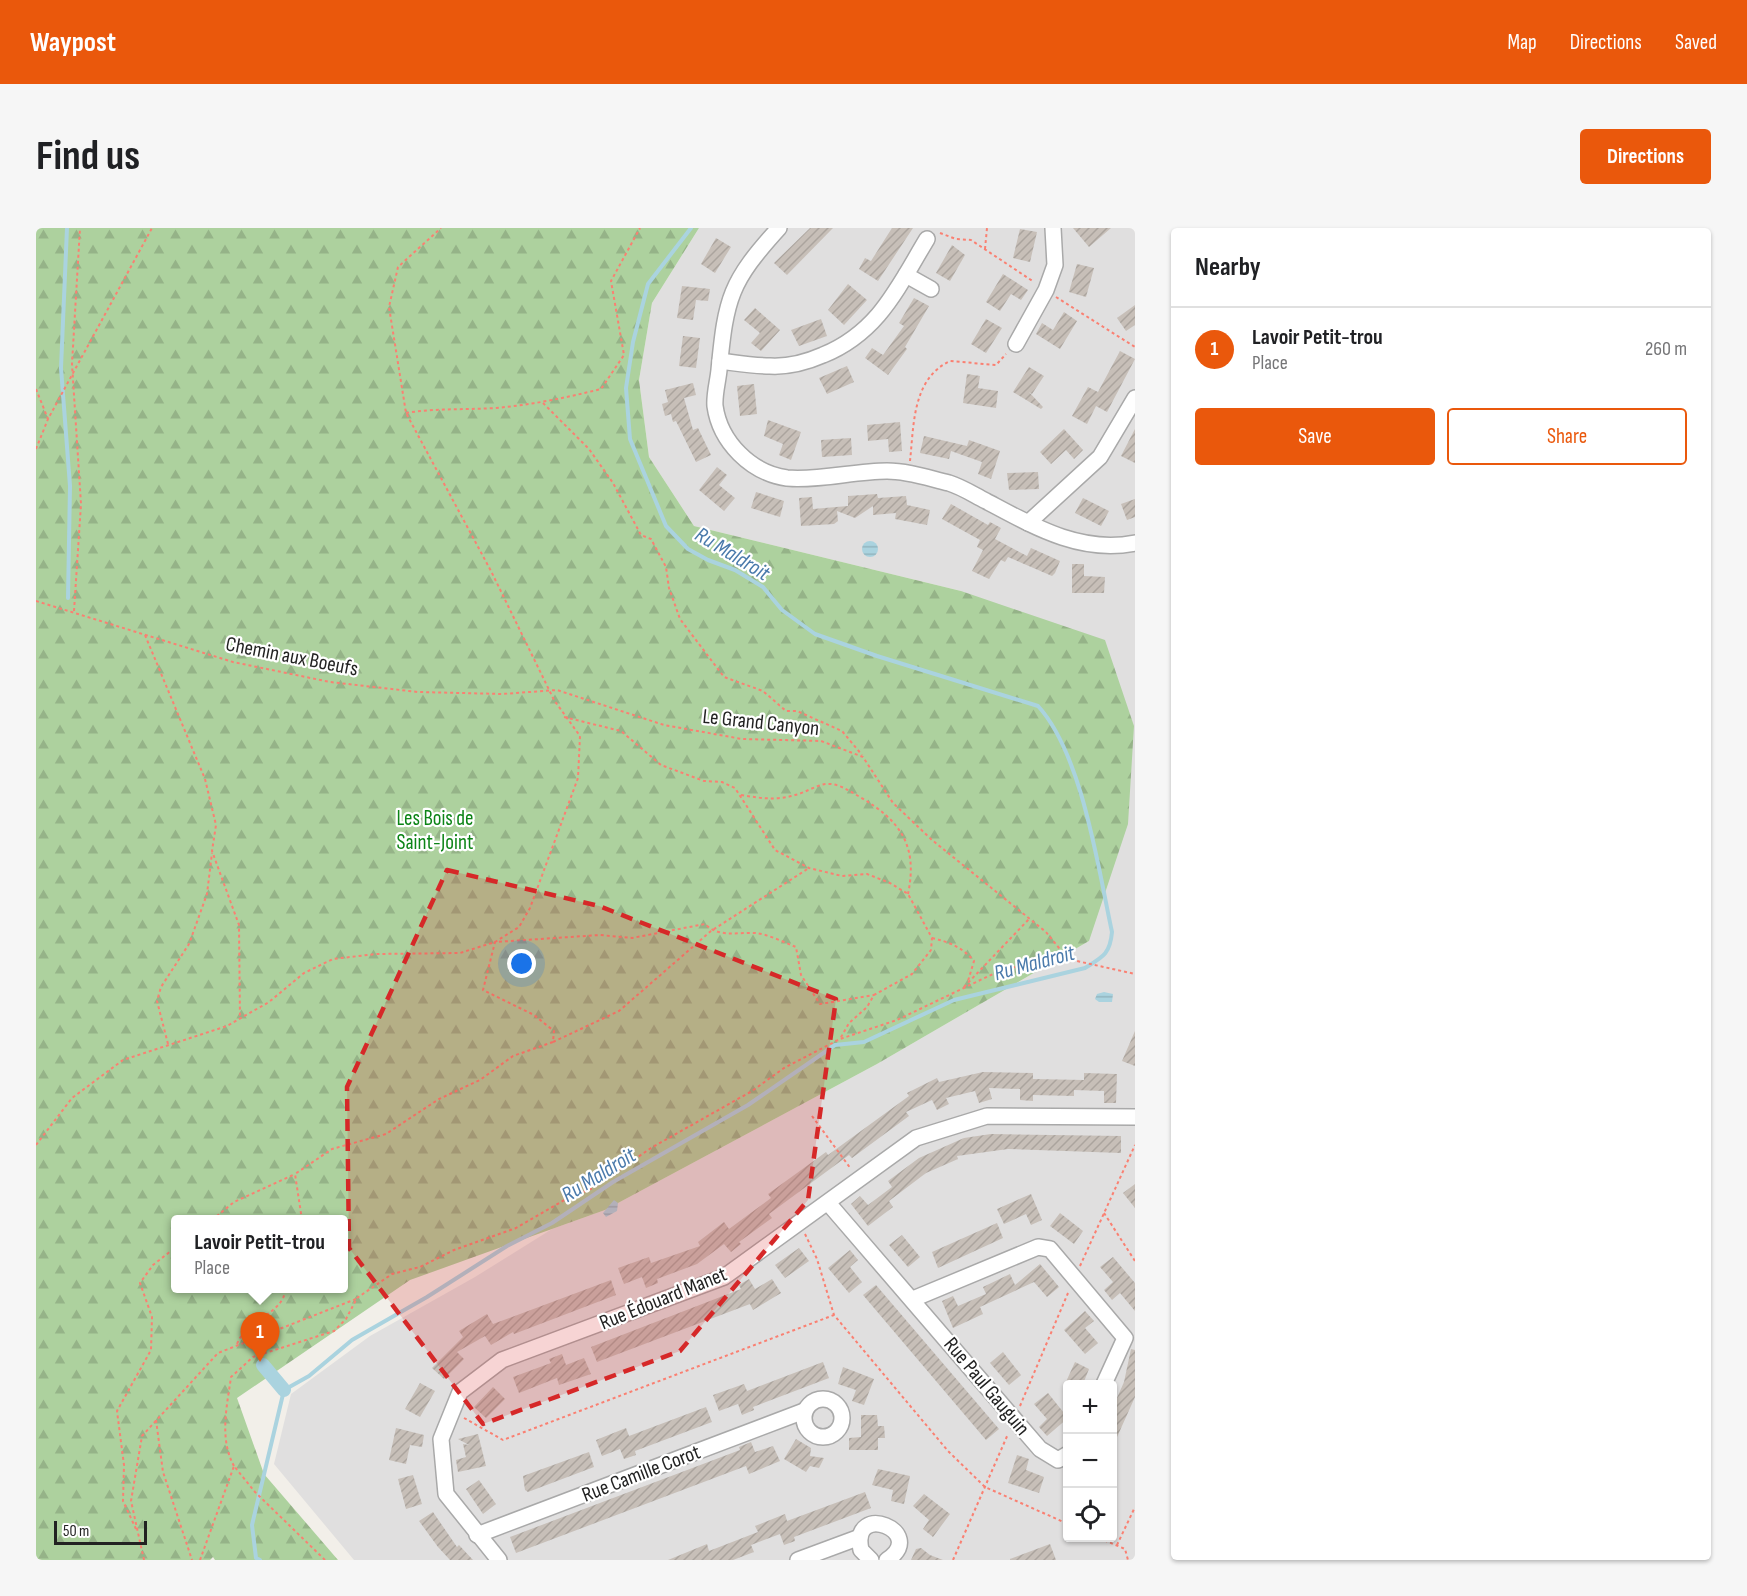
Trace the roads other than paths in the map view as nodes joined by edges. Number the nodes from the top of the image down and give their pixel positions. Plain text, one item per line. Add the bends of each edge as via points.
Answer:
1 (779, 228) edge
2 (1053, 228) edge
3 (927, 239) road end
4 (906, 275) junction
5 (931, 289) dead end
6 (1016, 344) road end
7 (720, 361) junction
8 (1135, 398) edge
9 (1028, 523) junction
10 (1135, 543) edge
11 (1135, 1117) edge
12 (829, 1204) junction
13 (913, 1299) junction
14 (1106, 1380) edge
15 (804, 1411) dead end
16 (1063, 1457) edge
17 (477, 1535) junction
18 (860, 1537) junction
19 (499, 1560) edge
20 (798, 1560) edge
21 (871, 1560) edge
22 (887, 1560) edge

1 - 7 street via 747,264 733,287
2 - 6 street via 1055,265
3 - 4 street
4 - 5 street
4 - 7 street via 868,329 844,347 808,361 772,366
7 - 9 street via 716,406 729,442 751,465 789,478 908,472 953,484
8 - 9 street via 1100,457
9 - 10 street via 1073,543 1107,547
11 - 12 street, Rue Édouard Manet via 987,1116 916,1138
12 - 13 street, Rue Paul Gauguin
12 - 17 street, Rue Édouard Manet via 724,1277 502,1360 460,1392 441,1439 446,1494
13 - 14 street via 1038,1247 1050,1249 1125,1338
13 - 16 street, Rue Paul Gauguin via 1040,1449 1058,1460
15 - 17 street, Rue Camille Corot
17 - 19 street, Rue Édouard Manet
18 - 20 street
18 - 21 street via 861,1550
18 - 22 street via 873,1524 891,1527 898,1545

